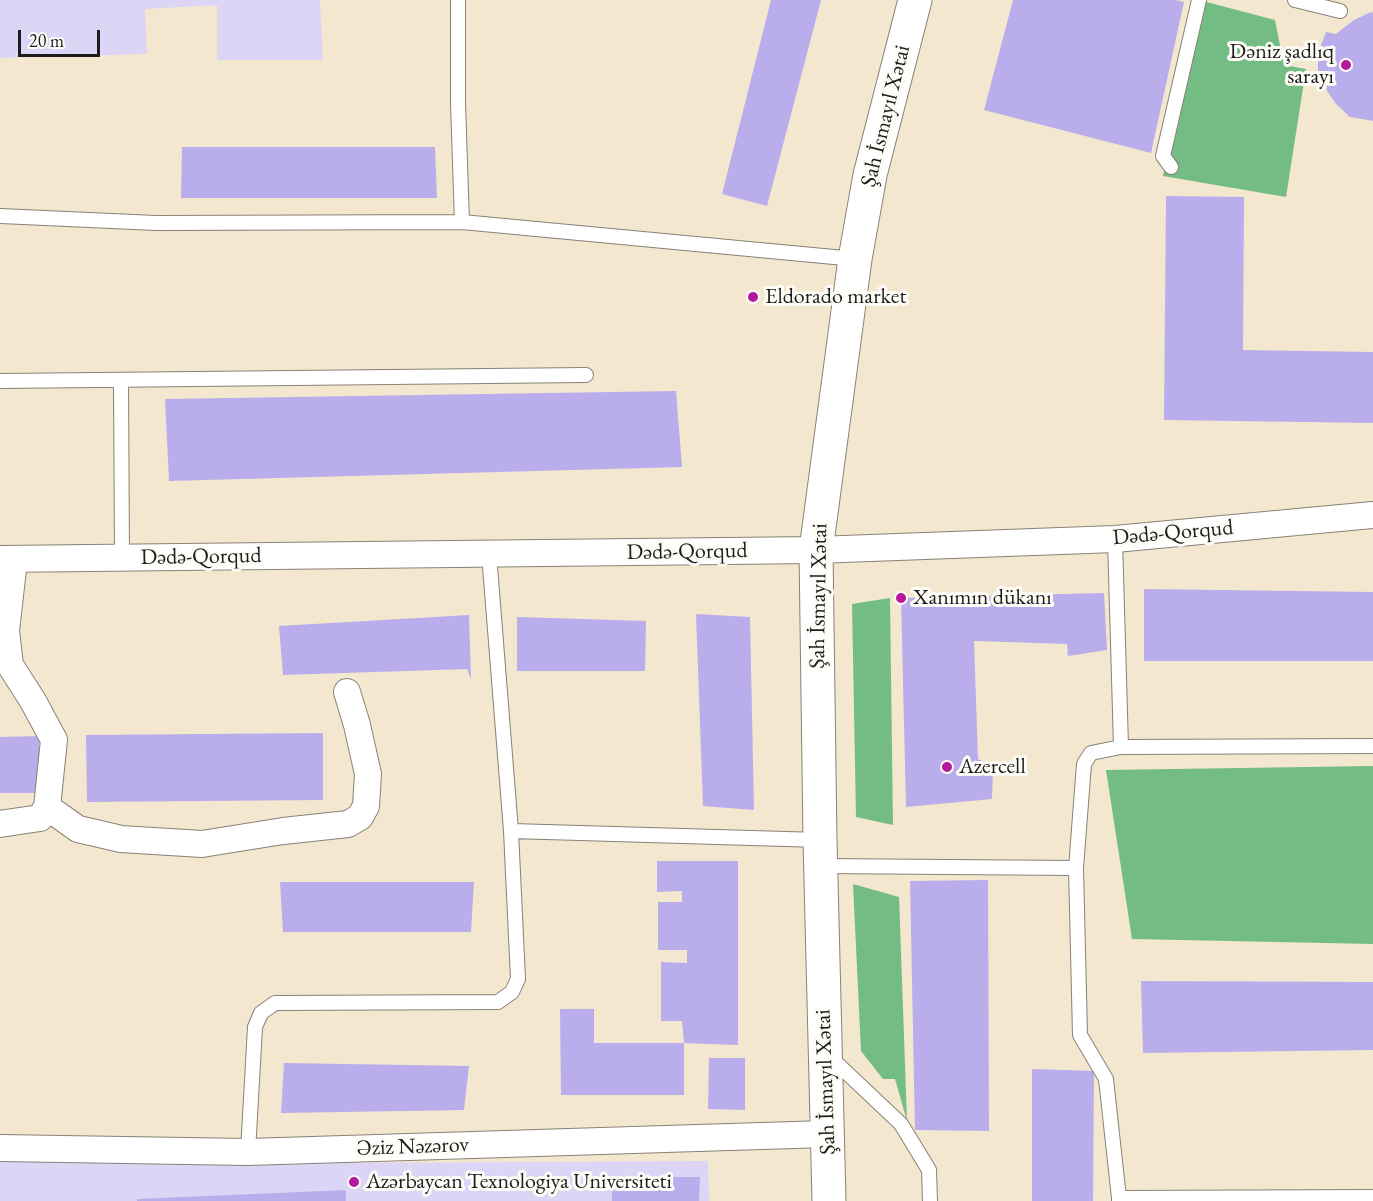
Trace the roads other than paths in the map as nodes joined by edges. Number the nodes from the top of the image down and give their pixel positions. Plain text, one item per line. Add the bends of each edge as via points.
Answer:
1 (458, 0) edge
2 (915, 0) edge
3 (1199, 0) edge
4 (1295, 0) edge
5 (1340, 11) dead end
6 (1171, 167) dead end
7 (0, 216) edge
8 (462, 222) junction
9 (855, 259) junction
10 (586, 375) dead end
11 (0, 381) edge
12 (121, 381) junction
13 (1373, 515) edge
14 (1115, 539) junction
15 (816, 550) junction
16 (489, 554) junction
17 (122, 558) junction
18 (5, 561) edge
19 (347, 692) dead end
20 (1373, 746) edge
21 (1121, 747) junction
22 (47, 807) junction
23 (0, 824) edge
24 (511, 831) junction
25 (820, 853) junction
26 (1076, 868) junction
27 (825, 1051) junction
28 (826, 1134) junction
29 (0, 1148) edge
30 (248, 1152) junction
31 (1373, 1197) edge
32 (1119, 1199) edge
33 (830, 1201) edge
34 (930, 1201) edge

1 - 8 lane
2 - 9 main road, Şah İsmayıl Xətai via 870,175
3 - 6 lane via 1163,156
4 - 5 lane
7 - 8 lane via 156,222
8 - 9 lane
9 - 15 main road, Şah İsmayıl Xətai
10 - 12 lane
11 - 12 lane
12 - 17 lane
13 - 14 street, Dədə-Qorqud
14 - 15 street, Dədə-Qorqud
14 - 21 lane
15 - 16 street, Dədə-Qorqud
15 - 25 main road, Şah İsmayıl Xətai
16 - 17 street, Dədə-Qorqud
16 - 24 lane
17 - 18 street, Dədə-Qorqud
18 - 22 street via 10,665 54,740
19 - 22 street via 368,774 366,806 360,817 348,824 202,844 121,839 78,829
20 - 21 lane
21 - 26 lane via 1091,753 1084,764
22 - 23 street via 40,818
24 - 25 lane
24 - 30 lane via 518,978 512,992 498,1002 274,1003 261,1013 255,1027
25 - 26 lane
25 - 27 main road, Şah İsmayıl Xətai
26 - 32 lane via 1080,1035 1106,1079
27 - 28 main road, Şah İsmayıl Xətai
27 - 34 lane via 901,1124 929,1170
28 - 30 street, Əziz Nəzərov
28 - 33 main road, Şah İsmayıl Xətai
29 - 30 street, Əziz Nəzərov
31 - 32 lane

